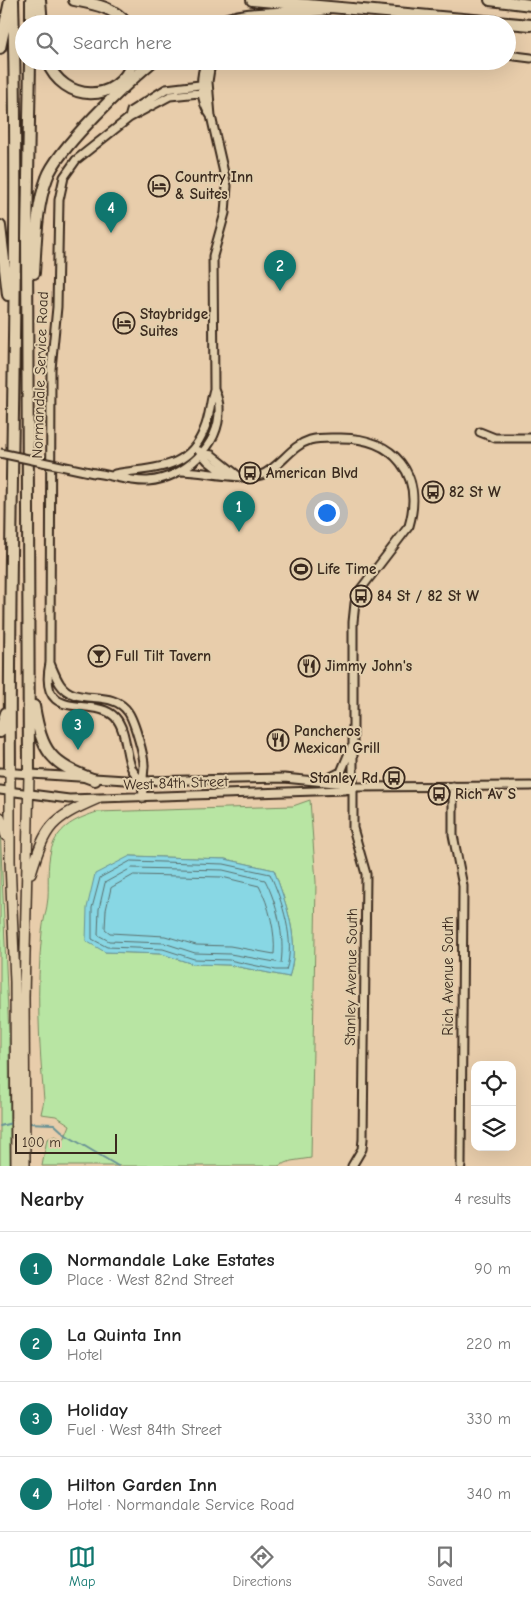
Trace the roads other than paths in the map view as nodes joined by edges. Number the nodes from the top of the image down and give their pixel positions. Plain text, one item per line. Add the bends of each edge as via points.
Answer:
1 (12, 0) edge
2 (31, 0) edge
3 (40, 0) edge
4 (74, 0) edge
5 (252, 0) edge
6 (490, 0) edge
7 (531, 5) edge
8 (338, 6) junction
9 (31, 15) edge
10 (41, 15) edge
11 (115, 15) edge
12 (252, 15) edge
13 (429, 15) edge
14 (516, 24) edge
15 (531, 25) edge
16 (0, 48) edge
17 (516, 56) edge
18 (531, 58) edge
19 (30, 70) edge
20 (50, 70) edge
21 (129, 70) edge
22 (143, 70) edge
23 (204, 70) edge
24 (210, 70) edge
25 (206, 88) junction
26 (0, 226) edge
27 (29, 324) junction
28 (13, 371) junction
29 (214, 388) junction
30 (480, 432) dead end
31 (531, 438) edge
32 (195, 447) junction
33 (0, 453) edge
34 (202, 453) junction
35 (181, 471) junction
36 (112, 475) junction
37 (237, 475) junction
38 (228, 476) junction
39 (50, 663) junction
40 (30, 675) junction
41 (10, 692) junction
42 (0, 732) edge
43 (353, 742) junction
44 (5, 772) edge
45 (29, 775) junction
46 (95, 780) junction
47 (141, 781) junction
48 (322, 781) junction
49 (453, 786) junction
50 (531, 786) edge
51 (353, 787) junction
52 (5, 791) edge
53 (29, 795) junction
54 (143, 798) junction
55 (97, 799) junction
56 (0, 817) edge
57 (10, 861) junction
58 (28, 885) junction
59 (20, 1111) junction
60 (20, 1135) junction
61 (16, 1166) edge
62 (24, 1166) edge
63 (352, 1166) edge
64 (461, 1166) edge

1 - 16 highway
1 - 28 highway via 16,104
2 - 9 highway
3 - 10 highway
4 - 11 highway via 107,8
5 - 8 highway
6 - 7 highway
8 - 12 highway via 305,13
8 - 13 highway
14 - 15 highway
17 - 18 street
19 - 27 highway
20 - 21 highway via 65,86 89,94 114,87
22 - 27 highway via 65,150 47,177 37,234
23 - 25 street
24 - 25 street
25 - 29 street via 227,186 225,213 213,256
25 - 39 street, Normandale Service Road via 170,96 129,118 76,160 64,177 61,188 57,307 51,370
26 - 28 highway
27 - 40 highway
28 - 41 highway
29 - 32 street via 205,429
29 - 34 street via 219,406 218,418
30 - 31 street via 495,438
32 - 34 street
32 - 36 street via 168,466
33 - 36 street, bridge
34 - 35 street
34 - 37 street via 212,455
34 - 38 street
35 - 36 street via 148,481
35 - 38 street
37 - 38 street
37 - 43 street, Stanley Avenue South via 260,475 297,446 312,440 363,439 385,448 406,470 413,488 410,526 366,581 355,603
39 - 47 street, Normandale Service Road via 49,686 60,701 115,716 132,769
39 - 47 street, Normandale Service Road via 59,684 69,693 110,700 128,712 144,766
40 - 45 highway
40 - 46 highway via 39,733 49,756 71,772
41 - 42 highway
41 - 44 highway
43 - 48 street via 342,772
43 - 51 street, Stanley Avenue South
44 - 45 street, West 84th Street
44 - 52 main road
45 - 46 street, West 84th Street
45 - 53 main road
46 - 47 street, West 84th Street
47 - 48 street, West 84th Street via 250,778
47 - 54 street
48 - 51 street, West 84th Street
49 - 50 street, West 84th Street
49 - 51 street, West 84th Street
49 - 64 street, Rich Avenue South via 453,835 463,886
51 - 54 street, West 84th Street via 345,790
51 - 63 street, Stanley Avenue South via 354,836 366,874 363,1139 362,1149
52 - 53 street, West 84th Street
52 - 57 main road
53 - 55 street, West 84th Street
53 - 58 main road
54 - 55 street, West 84th Street
55 - 58 main road via 68,812 52,824 42,841
56 - 57 main road
57 - 59 main road
58 - 59 main road
59 - 60 main road
60 - 61 main road
60 - 62 main road

